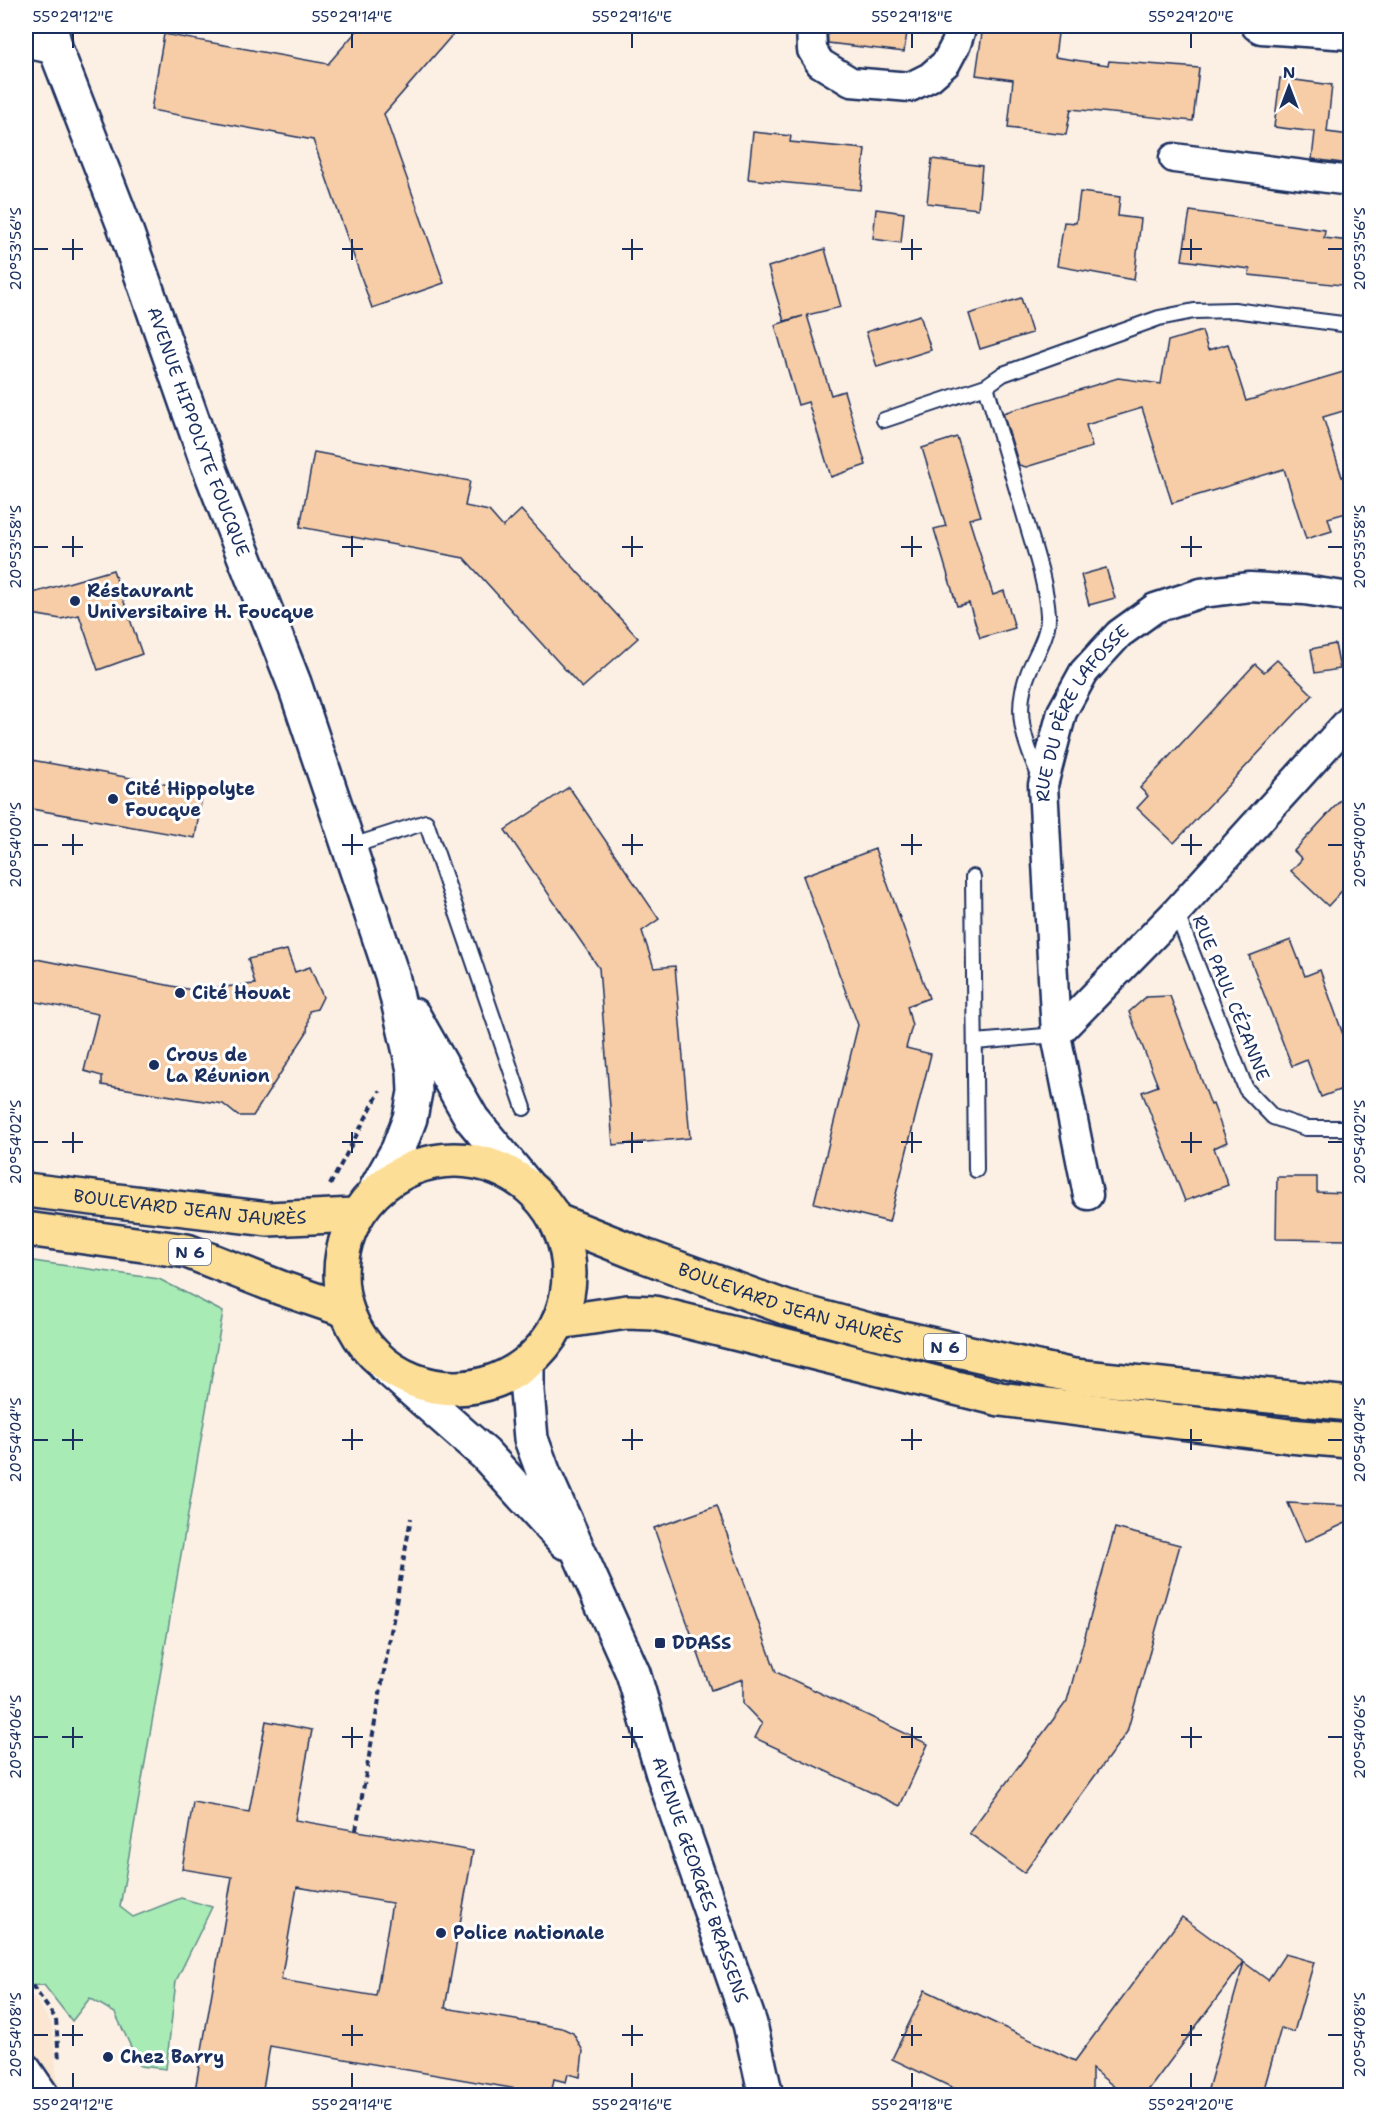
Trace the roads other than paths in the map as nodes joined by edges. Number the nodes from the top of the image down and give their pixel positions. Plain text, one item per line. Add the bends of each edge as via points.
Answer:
1 (811, 26) edge
2 (962, 26) edge
3 (1256, 26) edge
4 (1350, 34) edge
5 (44, 40) edge
6 (1174, 158) dead end
7 (1350, 181) edge
8 (1350, 325) edge
9 (986, 386) junction
10 (884, 420) dead end
11 (1350, 597) edge
12 (1350, 720) edge
13 (1044, 785) junction
14 (349, 847) junction
15 (973, 877) dead end
16 (1176, 912) junction
17 (392, 975) junction
18 (1056, 1035) junction
19 (975, 1042) junction
20 (524, 1108) dead end
21 (1350, 1128) edge
22 (975, 1170) dead end
23 (526, 1184) junction
24 (377, 1187) junction
25 (26, 1190) edge
26 (1088, 1196) dead end
27 (355, 1215) junction
28 (557, 1221) junction
29 (26, 1230) edge
30 (345, 1310) junction
31 (559, 1322) junction
32 (527, 1363) junction
33 (384, 1365) junction
34 (1350, 1404) edge
35 (1350, 1441) edge
36 (587, 1567) junction
37 (26, 2068) edge
38 (45, 2096) edge
39 (766, 2096) edge

1 - 2 street via 812,50 820,63 851,82 910,87 946,63
3 - 4 street
5 - 14 street, AVENUE HIPPOLYTE FOUCQUE via 125,228 206,459 294,683
6 - 7 street
8 - 9 lane via 1234,310 1194,311 1159,318 1003,374
9 - 10 lane
9 - 13 lane via 1044,581 1048,618 1023,691 1021,723
11 - 13 street, RUE DU PÈRE LAFOSSE via 1250,587 1201,593 1155,608 1119,633 1084,672 1062,712
12 - 16 street
13 - 18 street, RUE DU PÈRE LAFOSSE
14 - 17 street, AVENUE HIPPOLYTE FOUCQUE
14 - 20 lane via 426,822
15 - 19 lane
16 - 18 street
16 - 21 lane, RUE PAUL CÉZANNE via 1246,1089 1273,1117 1306,1128
17 - 23 street, AVENUE HIPPOLYTE FOUCQUE via 472,1119
17 - 24 street, AVENUE HIPPOLYTE FOUCQUE via 414,1070 415,1092 398,1150
18 - 19 lane
18 - 26 street, RUE DU PÈRE LAFOSSE
19 - 22 lane
23 - 24 main road via 500,1169 471,1161 440,1160 395,1176
23 - 28 main road
24 - 27 main road
25 - 27 main road, BOULEVARD JEAN JAURÈS / N 6 via 268,1219
27 - 30 main road via 343,1245 339,1278
28 - 31 main road via 568,1254 569,1289
28 - 34 main road, BOULEVARD JEAN JAURÈS / N 6 via 787,1308 888,1334 1074,1376
29 - 30 main road, N 6 via 187,1251
30 - 33 main road via 360,1340
31 - 32 main road via 546,1344
31 - 35 main road, BOULEVARD JEAN JAURÈS / N 6 via 627,1312 654,1313 1000,1399
32 - 33 main road via 494,1382 456,1389 418,1383
32 - 36 street, AVENUE GEORGES BRASSENS via 531,1439
33 - 36 street, AVENUE GEORGES BRASSENS via 485,1454
36 - 39 street, AVENUE GEORGES BRASSENS via 633,1673 663,1774 750,2024
37 - 38 street

